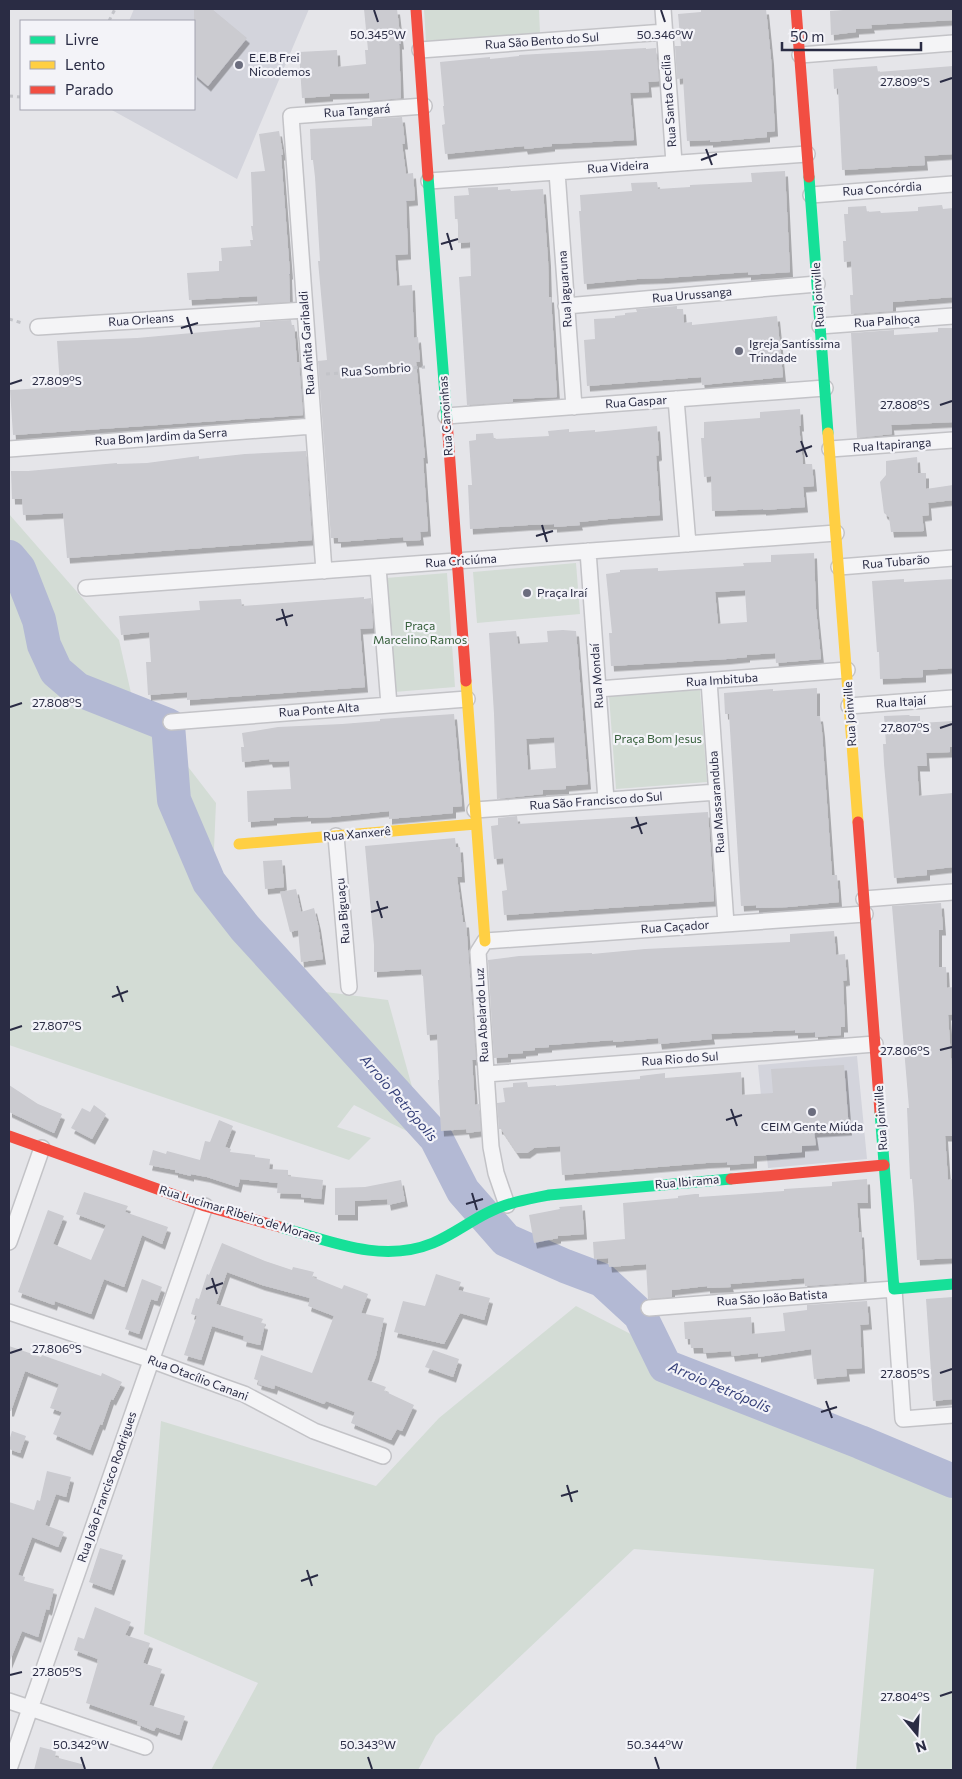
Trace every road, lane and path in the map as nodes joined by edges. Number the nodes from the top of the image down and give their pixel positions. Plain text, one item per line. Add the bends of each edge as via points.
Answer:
1 (416, 9) edge
2 (663, 9) edge
3 (796, 9) edge
4 (665, 32) junction
5 (953, 43) edge
6 (420, 50) junction
7 (800, 55) junction
8 (424, 106) junction
9 (291, 116) joint
10 (808, 154) junction
11 (674, 163) junction
12 (557, 172) junction
13 (429, 181) junction
14 (953, 184) edge
15 (811, 195) junction
16 (817, 284) junction
17 (566, 306) junction
18 (305, 310) junction
19 (953, 316) edge
20 (820, 326) junction
21 (38, 327) dead end
22 (443, 366) junction
23 (310, 375) junction
24 (825, 388) junction
25 (676, 399) junction
26 (574, 407) junction
27 (446, 416) junction
28 (313, 426) junction
29 (953, 440) edge
30 (9, 449) edge
31 (830, 449) junction
32 (836, 533) junction
33 (688, 544) junction
34 (588, 551) junction
35 (953, 558) edge
36 (457, 561) junction
37 (378, 567) junction
38 (839, 567) junction
39 (324, 571) junction
40 (86, 588) dead end
41 (847, 670) junction
42 (709, 681) junction
43 (598, 689) junction
44 (953, 698) edge
45 (467, 699) junction
46 (389, 705) junction
47 (849, 706) junction
48 (171, 722) dead end
49 (717, 792) junction
50 (606, 800) junction
51 (476, 817) junction
52 (336, 836) junction
53 (239, 844) dead end
54 (953, 892) edge
55 (865, 906) junction
56 (726, 924) junction
57 (485, 941) junction
58 (350, 987) dead end
59 (875, 1044) junction
60 (486, 1074) junction
61 (9, 1136) edge
62 (42, 1148) junction
63 (884, 1165) junction
64 (508, 1205) junction
65 (205, 1206) junction
66 (492, 1210) joint
67 (9, 1242) edge
68 (953, 1284) edge
69 (894, 1289) junction
70 (649, 1308) dead end
71 (9, 1312) edge
72 (151, 1360) junction
73 (953, 1415) edge
74 (382, 1456) dead end
75 (9, 1701) edge
76 (30, 1708) junction
77 (145, 1747) dead end
78 (9, 1769) edge

1 - 6 street, Rua Canoinhas
2 - 4 street, Rua Santa Cecília
3 - 7 street, Rua Joinville
4 - 6 street, Rua São Bento do Sul
4 - 11 street, Rua Santa Cecília
5 - 7 street
6 - 8 street, Rua Canoinhas
7 - 10 street, Rua Joinville
8 - 9 street, Rua Tangará
8 - 13 street, Rua Canoinhas
9 - 18 street, Rua Anita Garibaldi
10 - 11 street, Rua Videira
10 - 15 street, Rua Joinville
11 - 12 street, Rua Videira
12 - 13 street, Rua Videira
12 - 17 street, Rua Jaguaruna
13 - 22 street, Rua Canoinhas
14 - 15 street, Rua Concórdia
15 - 16 street, Rua Joinville
16 - 17 street, Rua Urussanga
16 - 20 street, Rua Joinville
17 - 26 street, Rua Jaguaruna
18 - 21 street, Rua Orleans
18 - 23 street, Rua Anita Garibaldi
19 - 20 street, Rua Palhoça
20 - 24 street, Rua Joinville
22 - 23 path, Rua Sombrio
22 - 27 street, Rua Canoinhas
23 - 28 street, Rua Anita Garibaldi
24 - 25 street, Rua Gaspar
24 - 31 street, Rua Joinville
25 - 26 street, Rua Gaspar
25 - 33 street
26 - 27 street, Rua Gaspar
27 - 36 street, Rua Canoinhas
28 - 30 street, Rua Bom Jardim da Serra
28 - 39 street, Rua Anita Garibaldi
29 - 31 street, Rua Itapiranga
31 - 32 street, Rua Joinville
32 - 33 street, Rua Criciúma
32 - 38 street, Rua Joinville
33 - 34 street, Rua Criciúma
34 - 36 street, Rua Criciúma
34 - 43 street, Rua Mondaí
35 - 38 street, Rua Tubarão
36 - 37 street, Rua Criciúma
36 - 45 street, Rua Canoinhas
37 - 39 street, Rua Criciúma
37 - 46 street
38 - 41 street, Rua Joinville
39 - 40 street, Rua Criciúma
41 - 42 street, Rua Imbituba
41 - 47 street, Rua Joinville
42 - 43 street, Rua Imbituba
42 - 49 street, Rua Massaranduba
43 - 50 street, Rua Mondaí
44 - 47 street, Rua Itajaí
45 - 46 street, Rua Ponte Alta
45 - 51 street, Rua Canoinhas
46 - 48 street, Rua Ponte Alta
47 - 55 street, Rua Joinville
49 - 50 street, Rua São Francisco do Sul
49 - 56 street, Rua Massaranduba
50 - 51 street, Rua São Francisco do Sul
51 - 52 street, Rua Xanxerê
51 - 57 street, Rua Abelardo Luz
52 - 53 street, Rua Xanxerê
52 - 58 street, Rua Biguaçu
54 - 55 street, Rua Caçador
55 - 56 street, Rua Caçador
55 - 59 street, Rua Joinville
56 - 57 street, Rua Caçador
57 - 60 street, Rua Abelardo Luz via 478,952
59 - 60 street, Rua Rio do Sul
59 - 63 street, Rua Joinville
60 - 64 street, Rua Abelardo Luz via 491,1147 496,1173
61 - 62 street, Rua Lucimar Ribeiro de Moraes
62 - 65 street, Rua Lucimar Ribeiro de Moraes
62 - 67 street
63 - 64 street, Rua Ibirama via 575,1191 528,1198
63 - 69 street, Rua Joinville
64 - 66 street, Rua Ibirama
65 - 66 street, Rua Lucimar Ribeiro de Moraes via 380,1253 424,1246
65 - 72 street, Rua João Francisco Rodrigues
68 - 69 street
69 - 70 street, Rua São João Batista
69 - 73 street, Rua Joinville via 904,1419
71 - 72 street, Rua Otacílio Canani
72 - 74 street, Rua Otacílio Canani via 244,1394 314,1431
72 - 76 street, Rua João Francisco Rodrigues
75 - 76 street
76 - 77 street
76 - 78 street, Rua João Francisco Rodrigues

